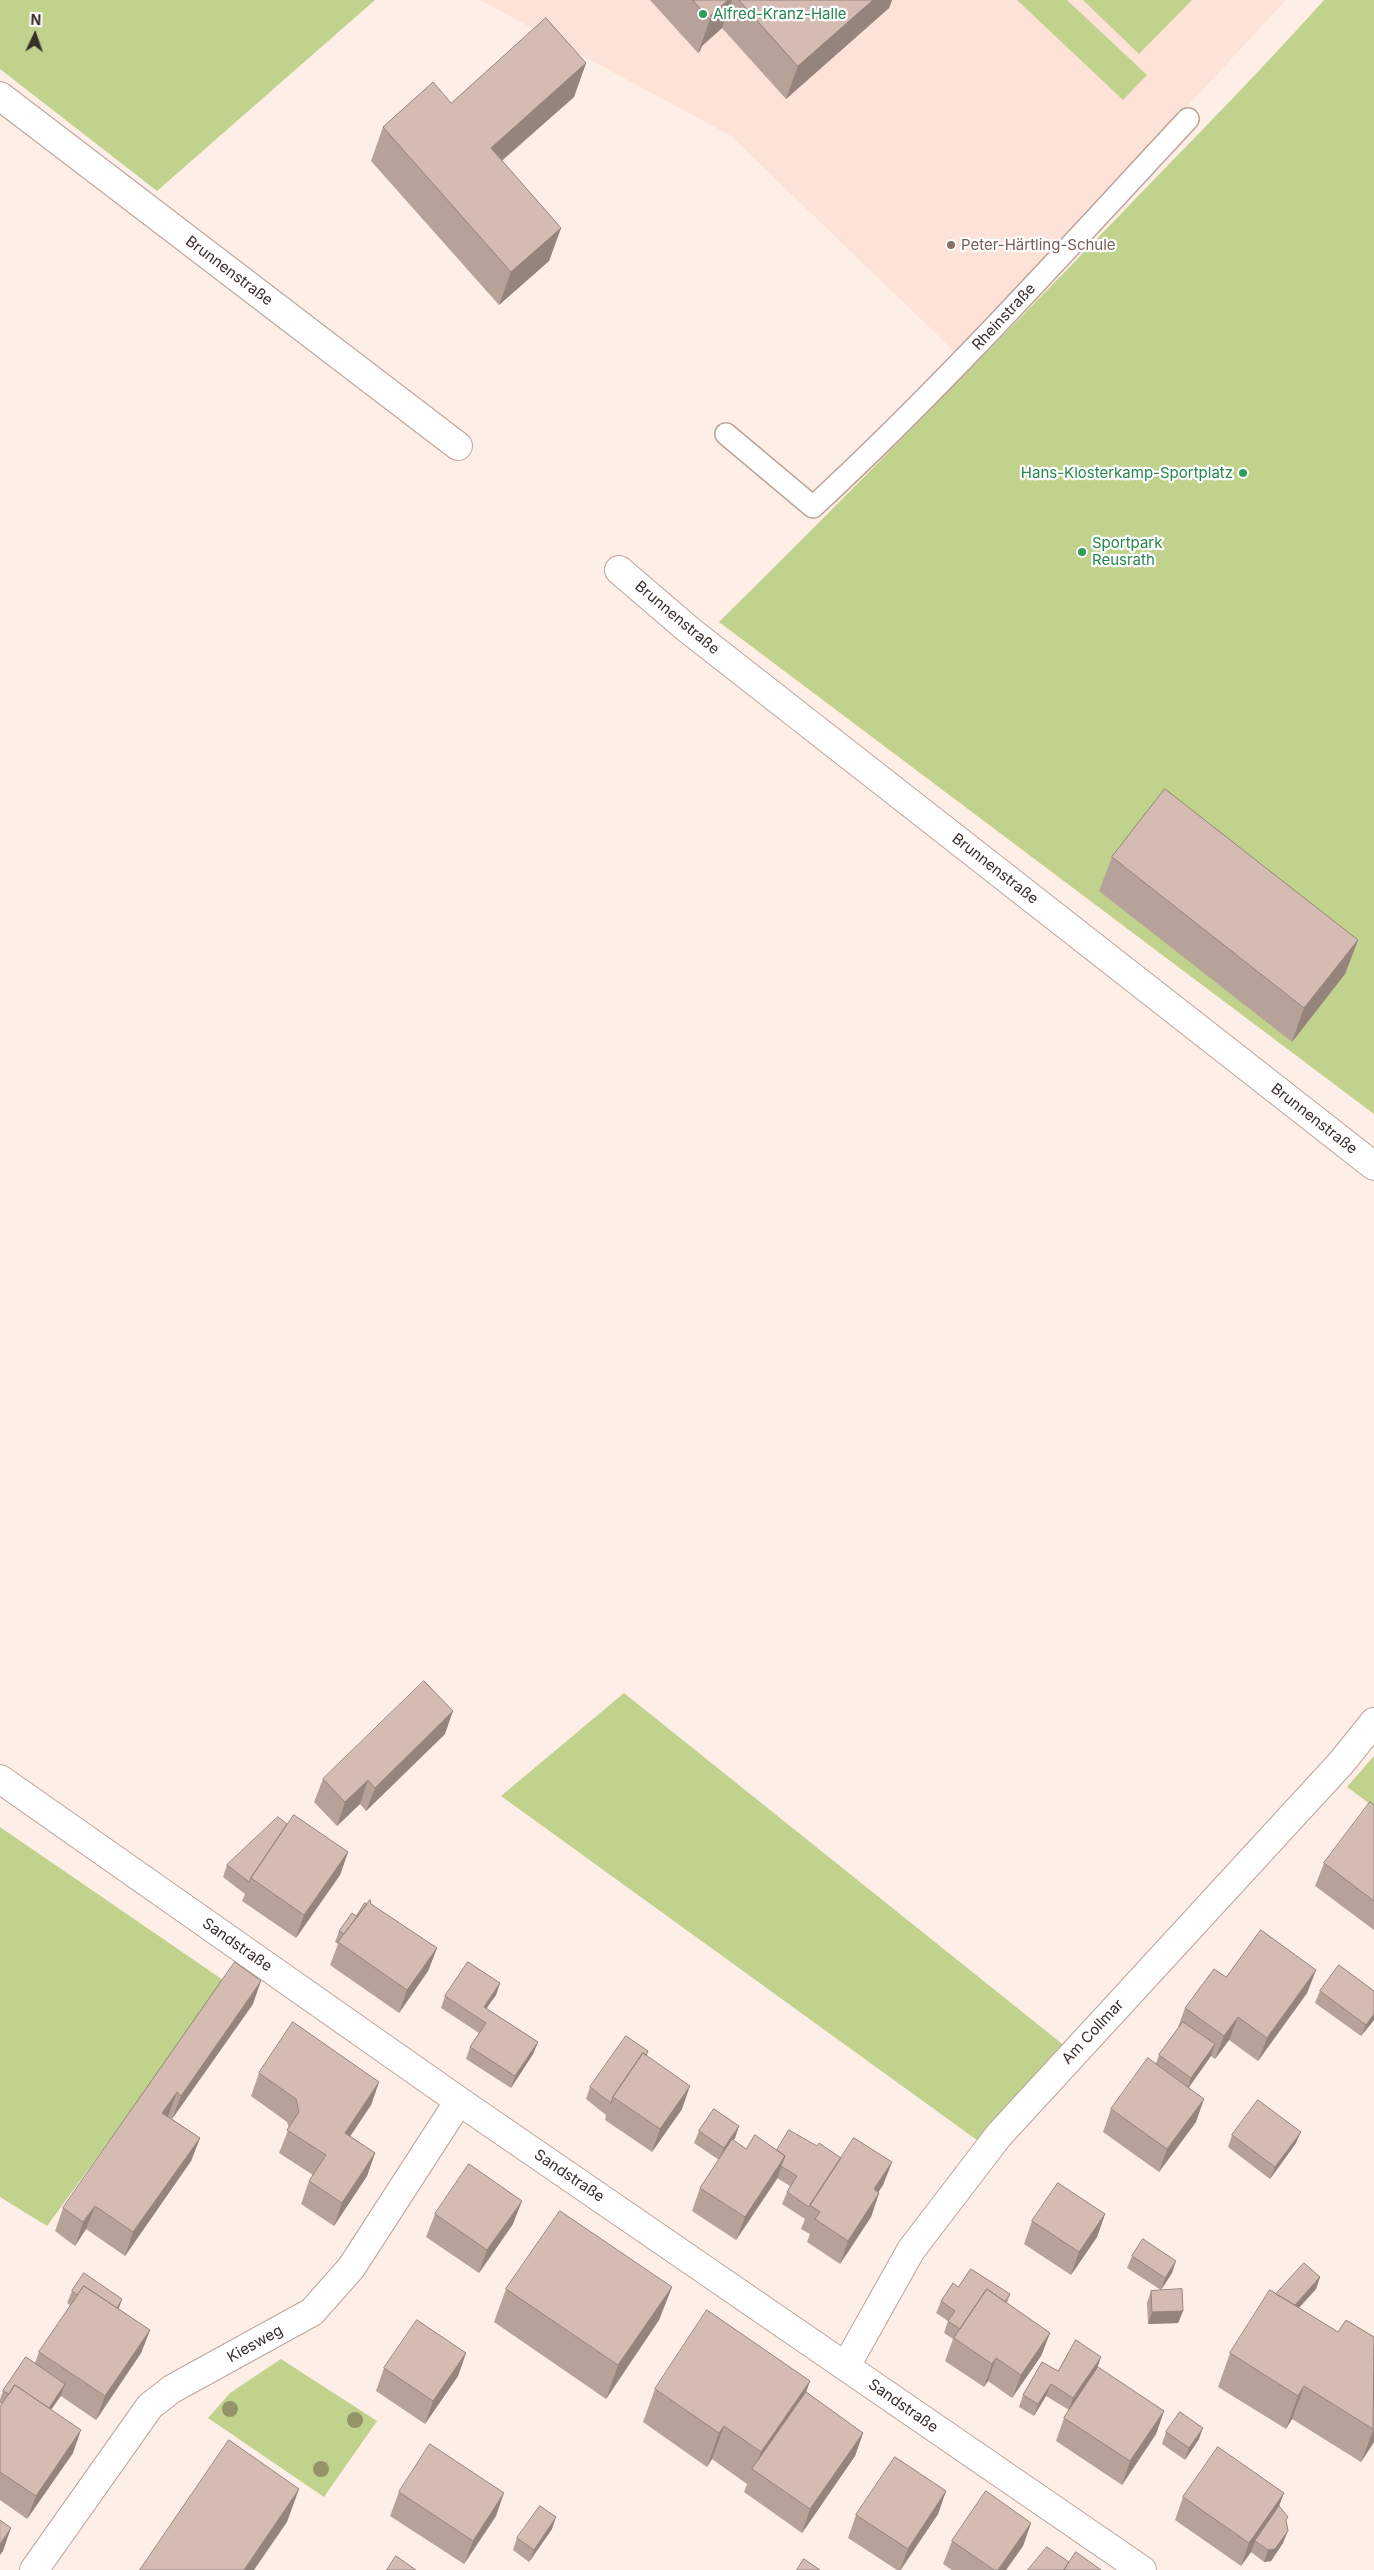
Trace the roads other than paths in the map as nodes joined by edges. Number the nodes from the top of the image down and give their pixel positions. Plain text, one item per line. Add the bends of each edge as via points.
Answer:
1 (0, 96) edge
2 (1188, 119) dead end
3 (726, 434) dead end
4 (458, 446) dead end
5 (619, 570) dead end
6 (1374, 1166) edge
7 (1374, 1722) edge
8 (0, 1779) edge
9 (459, 2101) junction
10 (846, 2366) junction
11 (34, 2570) edge
12 (1142, 2570) edge

1 - 4 street, Brunnenstraße
2 - 3 lane, Rheinstraße via 964,359 877,448 813,507
5 - 6 street, Brunnenstraße via 689,630
7 - 10 street, Am Collmar via 1341,1763 999,2134 911,2250
8 - 9 street, Sandstraße
9 - 10 street, Sandstraße
9 - 11 street, Kiesweg via 351,2268 312,2312 172,2389 150,2406
10 - 12 street, Sandstraße

